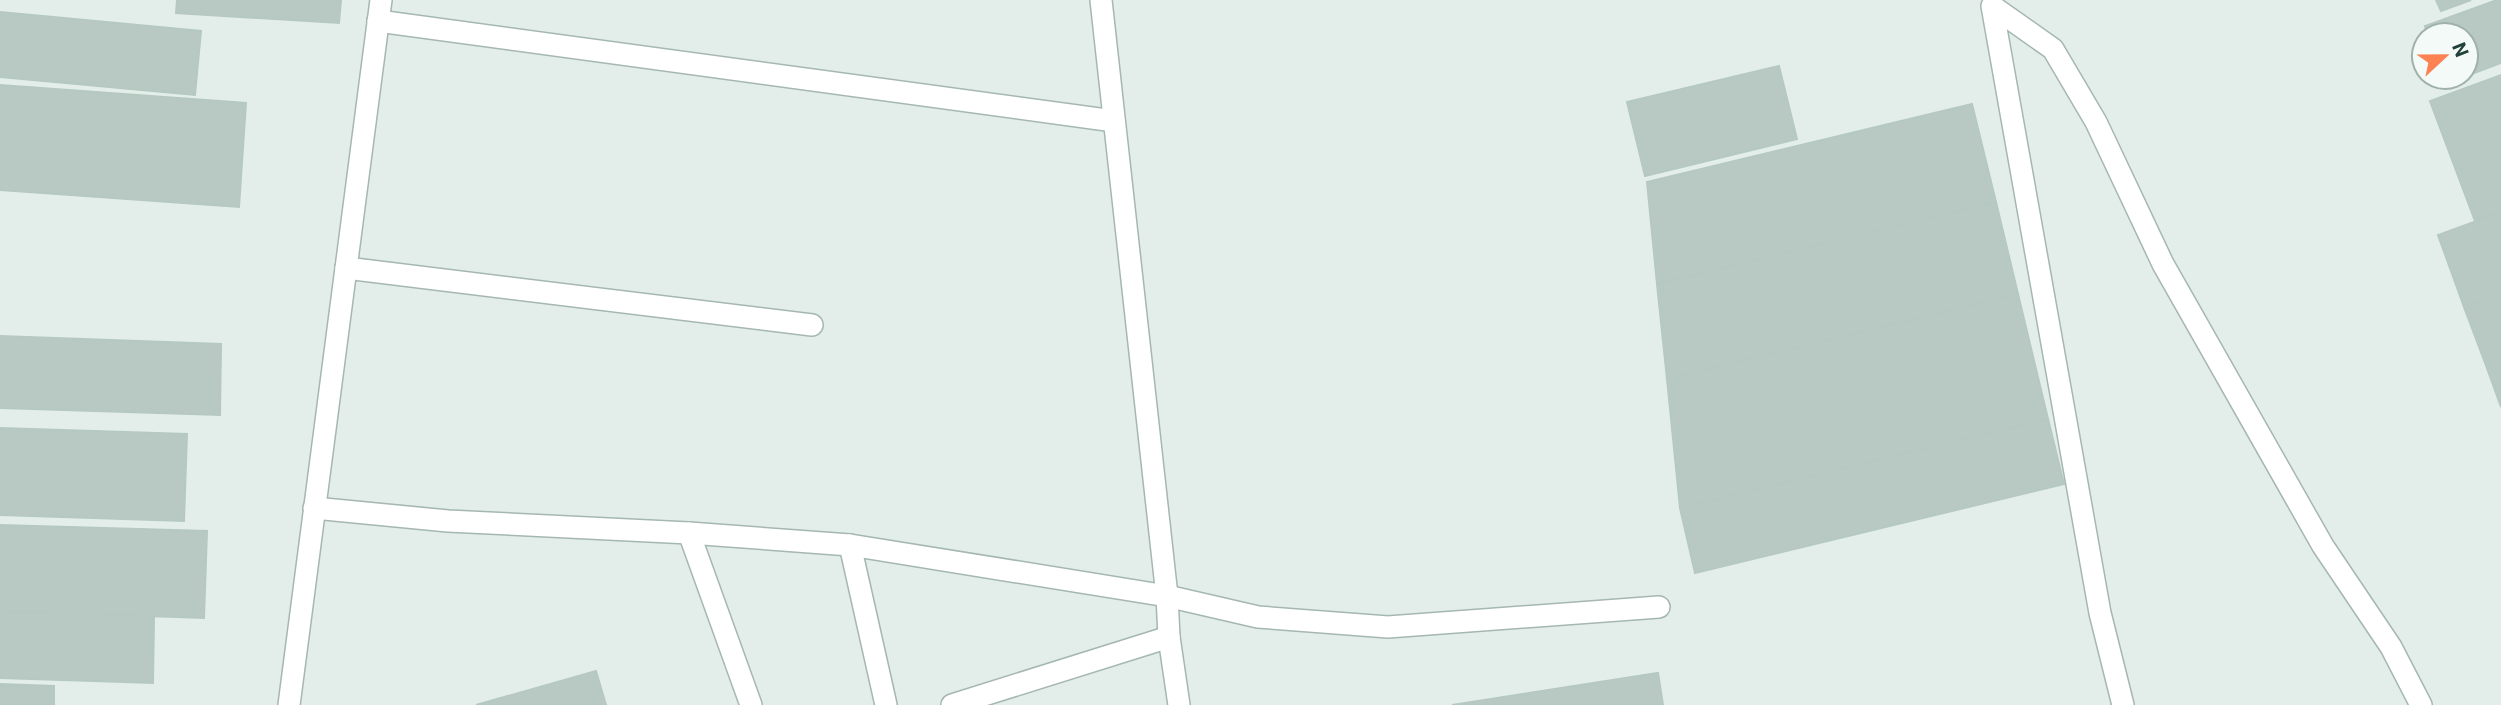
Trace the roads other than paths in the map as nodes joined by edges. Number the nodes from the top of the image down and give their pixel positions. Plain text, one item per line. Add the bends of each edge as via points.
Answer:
1 (1101, 0) edge
2 (1991, 3) edge
3 (379, 10) edge
4 (1114, 121) junction
5 (346, 268) junction
6 (811, 325) dead end
7 (314, 508) junction
8 (689, 533) junction
9 (850, 545) junction
10 (1167, 596) junction
11 (1659, 607) dead end
12 (1169, 637) junction
13 (289, 705) edge
14 (751, 705) edge
15 (886, 705) edge
16 (952, 705) edge
17 (1179, 705) edge
18 (2123, 705) edge
19 (2421, 705) edge

1 - 4 street
2 - 18 street via 2100,613
2 - 19 street via 2053,48 2096,122 2183,299 2323,546 2392,647
3 - 4 street
3 - 5 street
4 - 10 street
5 - 6 street
5 - 7 street
7 - 8 street via 448,521
7 - 13 street
8 - 9 street
8 - 14 street
9 - 10 street
9 - 15 street
10 - 11 street via 1258,617 1388,627
10 - 12 street
12 - 16 street
12 - 17 street

